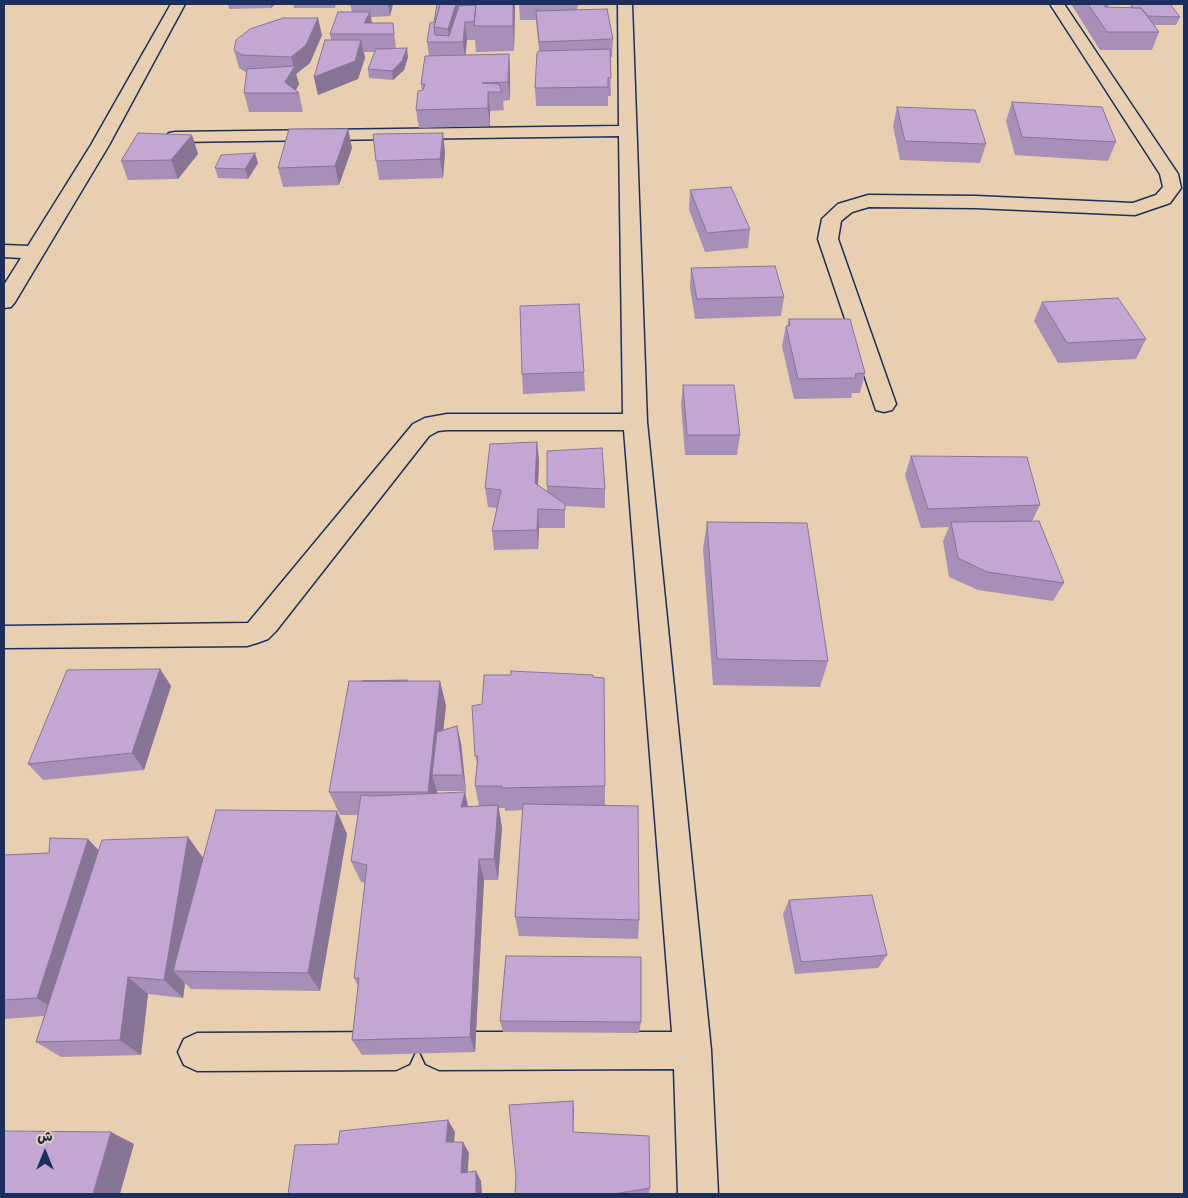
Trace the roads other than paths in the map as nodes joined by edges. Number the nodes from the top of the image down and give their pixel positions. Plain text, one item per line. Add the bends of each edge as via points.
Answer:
1 (178, 4) edge
2 (625, 4) edge
3 (1057, 4) edge
4 (629, 131) junction
5 (175, 137) edge
6 (4, 251) edge
7 (34, 252) junction
8 (4, 302) edge
9 (884, 404) dead end
10 (635, 422) junction
11 (4, 637) edge
12 (692, 1050) junction
13 (197, 1052) dead end
14 (698, 1194) edge

1 - 7 street via 100,145
2 - 4 street
3 - 9 street via 1170,174 1172,188 1163,199 1135,209 878,201 845,208 832,219 828,239
4 - 5 street
4 - 10 street
6 - 7 street
7 - 8 street
10 - 11 street via 447,422 421,430 266,623 247,635
10 - 12 street
12 - 13 street
12 - 14 street

